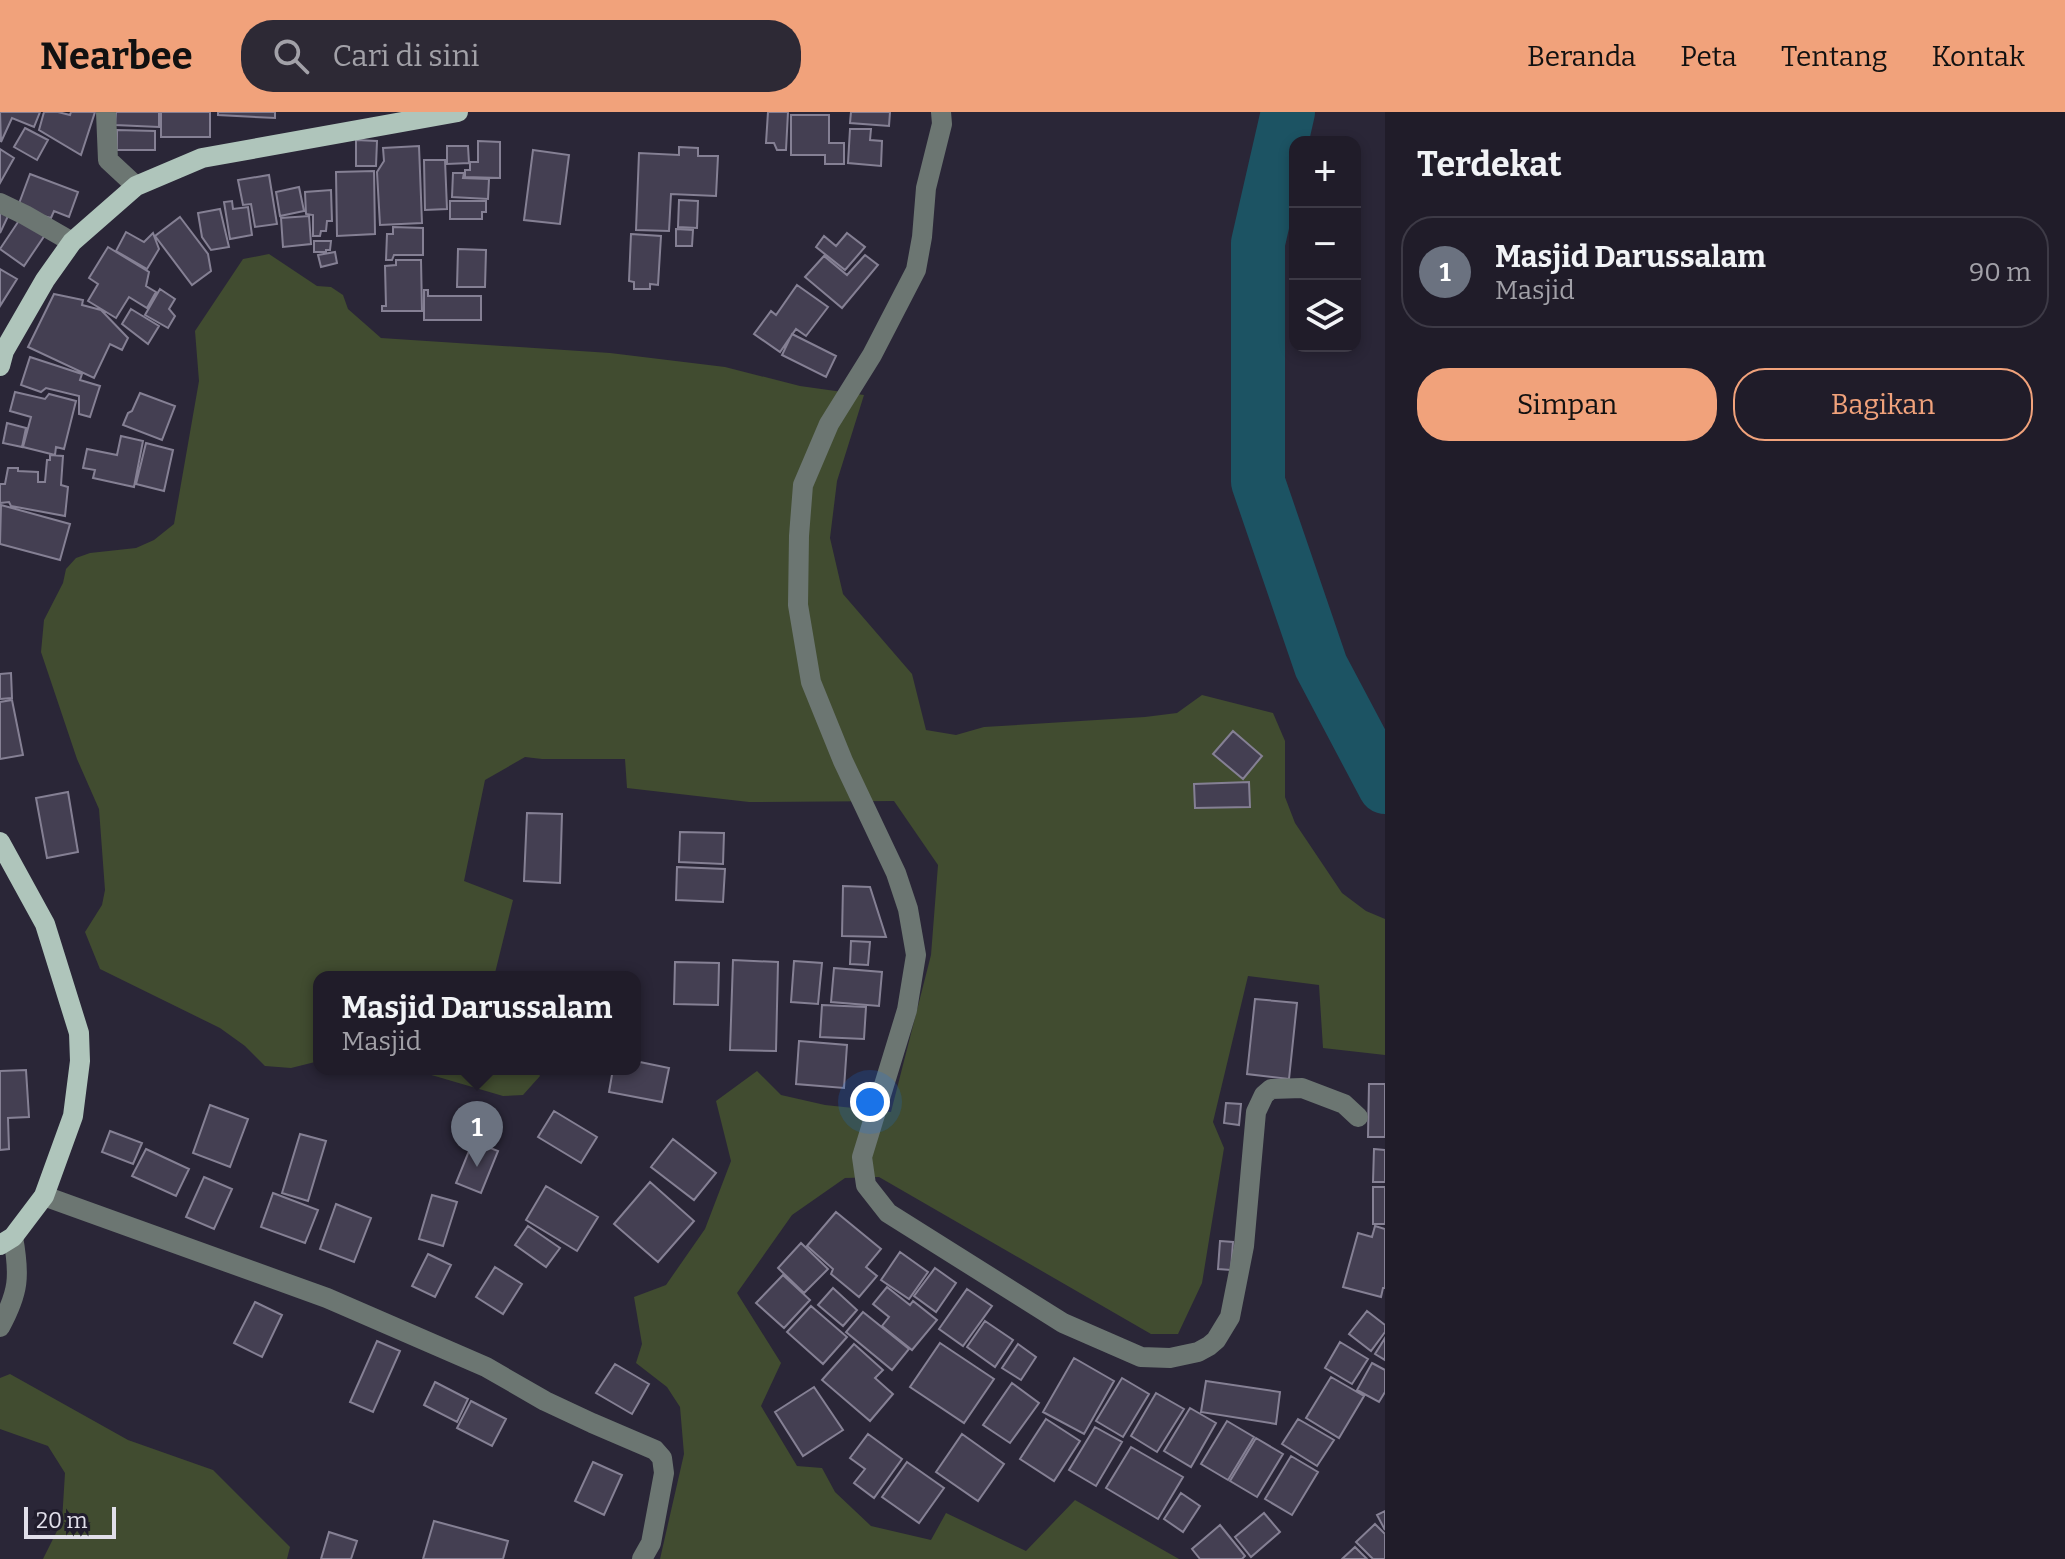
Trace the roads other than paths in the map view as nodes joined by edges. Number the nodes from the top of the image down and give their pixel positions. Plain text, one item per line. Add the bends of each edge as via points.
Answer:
1 (106, 112) edge
2 (458, 112) edge
3 (941, 112) edge
4 (136, 186) junction
5 (0, 203) edge
6 (72, 242) junction
7 (0, 366) edge
8 (0, 842) edge
9 (1358, 1117) dead end
10 (44, 1196) junction
11 (6, 1241) edge
12 (0, 1327) edge
13 (642, 1559) edge

1 - 4 street via 108,160
2 - 4 main road via 202,158
3 - 9 street via 916,270 829,424 803,485 799,536 798,605 811,682 896,873 916,955 907,1010 862,1157 866,1185 888,1213 1063,1323 1141,1357 1170,1358 1209,1346 1230,1317 1244,1246 1256,1112 1264,1095 1271,1089 1302,1088 1344,1104
4 - 6 main road
5 - 6 street
6 - 7 main road via 45,280
8 - 10 main road via 45,924 79,1033 73,1116
10 - 11 main road
10 - 13 street via 327,1298 486,1367 545,1401 655,1450 664,1473 651,1543
11 - 12 street via 17,1258 18,1280

